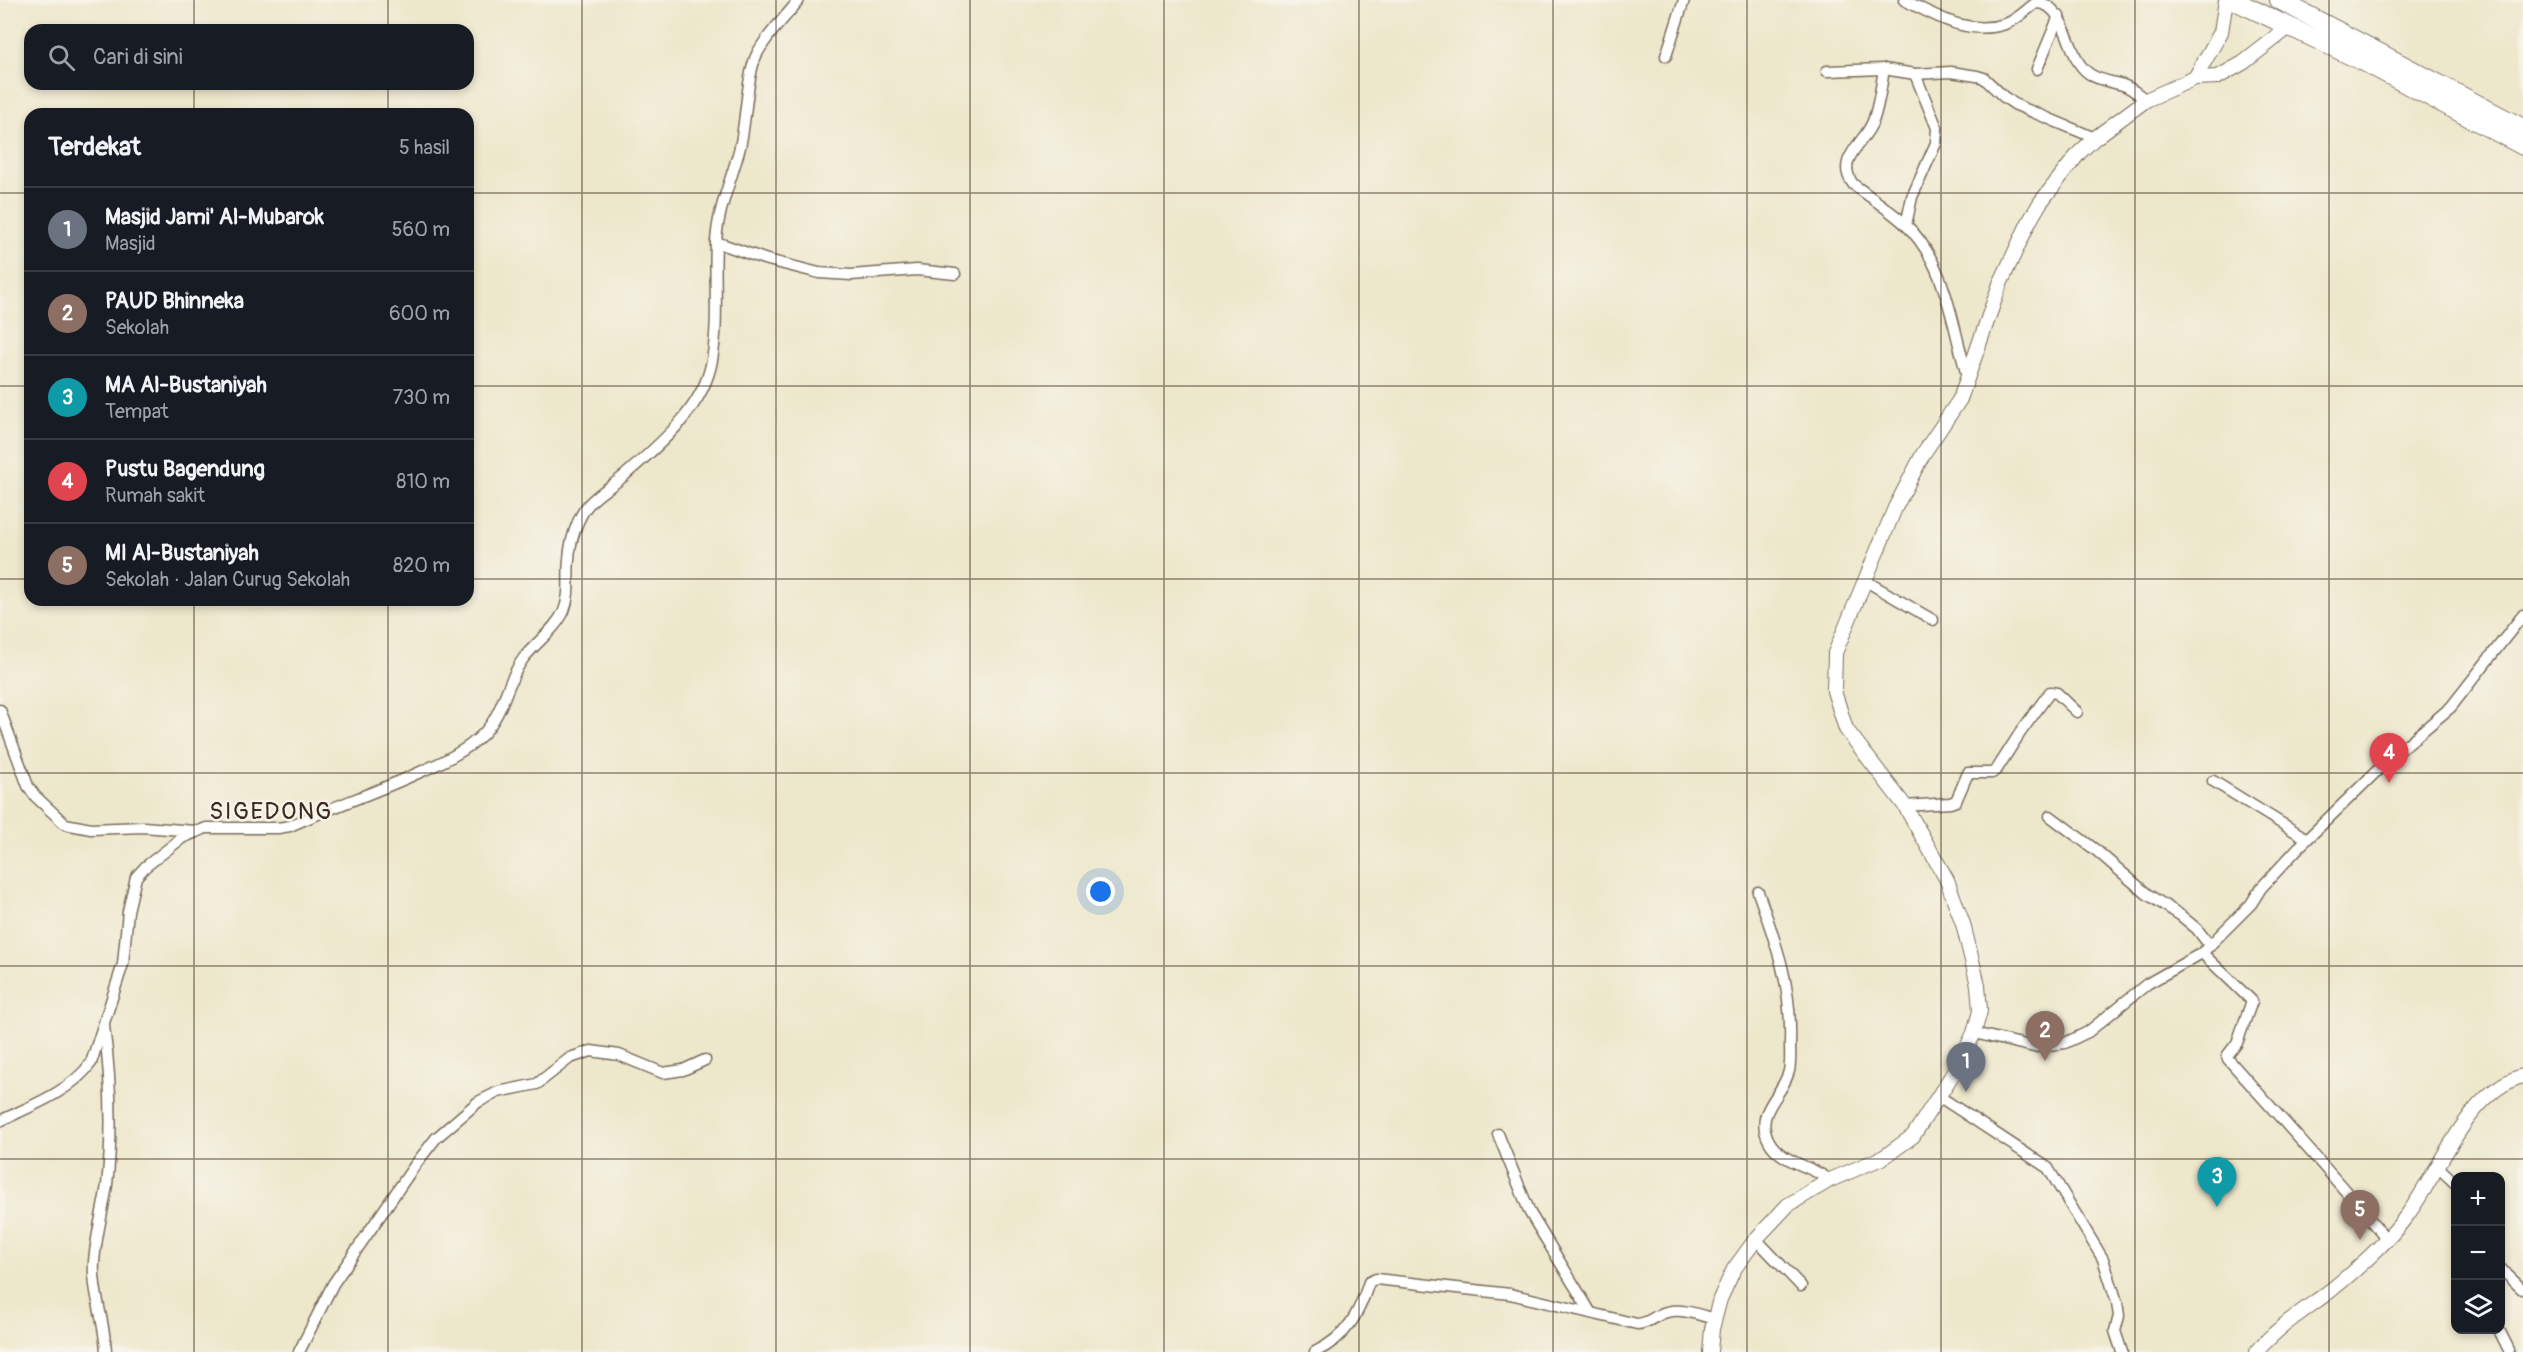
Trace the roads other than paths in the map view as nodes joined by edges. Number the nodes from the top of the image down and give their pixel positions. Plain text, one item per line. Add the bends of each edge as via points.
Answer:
1 (799, 0) edge
2 (1684, 0) edge
3 (1904, 0) edge
4 (2226, 0) edge
5 (2233, 0) edge
6 (2279, 0) edge
7 (2051, 3) edge
8 (2306, 7) edge
9 (2059, 16) junction
10 (2288, 28) junction
11 (1666, 56) dead end
12 (1884, 69) junction
13 (2037, 69) dead end
14 (1827, 70) dead end
15 (1915, 74) junction
16 (2194, 78) junction
17 (2146, 100) junction
18 (2485, 117) junction
19 (2523, 128) edge
20 (2095, 138) junction
21 (2523, 146) edge
22 (1906, 225) junction
23 (716, 242) junction
24 (955, 274) dead end
25 (1968, 379) junction
26 (1864, 580) junction
27 (2523, 615) edge
28 (1933, 620) dead end
29 (0, 710) edge
30 (2077, 712) dead end
31 (2213, 781) dead end
32 (1905, 806) junction
33 (2050, 816) dead end
34 (195, 831) junction
35 (2307, 839) junction
36 (1758, 892) dead end
37 (2206, 950) junction
38 (104, 1023) junction
39 (1974, 1033) junction
40 (705, 1060) dead end
41 (2523, 1076) edge
42 (1940, 1097) junction
43 (0, 1121) edge
44 (1498, 1134) dead end
45 (2437, 1166) junction
46 (2451, 1179) edge
47 (1830, 1180) junction
48 (1756, 1239) junction
49 (2387, 1240) junction
50 (2505, 1273) edge
51 (1801, 1286) dead end
52 (2522, 1289) edge
53 (1591, 1312) junction
54 (1714, 1319) junction
55 (2501, 1334) edge
56 (2509, 1350) dead end
57 (106, 1352) edge
58 (299, 1352) edge
59 (1316, 1352) edge
60 (1710, 1352) edge
61 (2122, 1352) edge
62 (2256, 1352) edge

1 - 23 street via 755,56 740,147
2 - 11 street
3 - 7 street via 1964,27 1988,28 2008,24 2036,3
4 - 16 street via 2221,32
5 - 10 highway
6 - 8 highway
7 - 9 street
8 - 18 highway
9 - 13 street
9 - 17 street via 2082,67 2096,79 2121,84
10 - 16 street via 2226,72
10 - 18 highway
12 - 14 street
12 - 15 street
12 - 22 street via 1872,126 1853,151 1847,177
15 - 20 street via 1959,73 1984,78 2016,105
15 - 22 street via 1937,128 1936,143 1912,197
16 - 17 street
17 - 20 street
18 - 19 highway
18 - 21 highway
20 - 25 street via 2051,188 2029,222 2000,284
22 - 25 street via 1926,250 1945,291
23 - 24 street via 819,273 917,270
23 - 34 street via 714,338 706,381 688,413 624,476 589,503 570,552 570,584 562,614 524,659 503,705 482,734 437,765 290,826
25 - 26 street via 1954,412 1912,471
26 - 28 street
26 - 32 street via 1835,653 1834,691 1846,729
27 - 35 street via 2451,707 2387,761
29 - 34 street via 28,786 65,824 91,829
30 - 32 street via 2057,693 2050,692 1997,770 1968,773 1956,801
31 - 35 street
32 - 39 street via 1947,880 1963,924 1980,996
33 - 37 street via 2197,929
34 - 38 street via 136,877 123,964
35 - 37 street
36 - 47 street via 1790,999 1789,1070 1765,1114 1764,1127 1769,1142 1779,1153
37 - 39 street via 2147,984 2088,1032 2065,1043 2034,1047
37 - 49 street via 2252,1000 2228,1059
38 - 43 street via 95,1054 84,1072 67,1086
38 - 57 street via 112,1122 94,1263
39 - 42 street
40 - 58 street via 683,1070 663,1073 619,1055 591,1050 566,1061 537,1084 498,1092 478,1102 436,1138 415,1165 333,1284
41 - 45 street via 2484,1101
42 - 47 street via 1913,1136 1899,1148
42 - 61 street via 2048,1168 2103,1259 2117,1302 2115,1331
44 - 53 street via 1530,1213
45 - 46 street
45 - 49 street via 2410,1213
47 - 48 street via 1788,1205
48 - 51 street
48 - 54 street via 1734,1269
49 - 62 street via 2331,1290 2274,1332
50 - 52 street
53 - 54 street via 1637,1324 1668,1311
53 - 59 street via 1510,1294 1376,1279 1369,1282 1357,1316
54 - 60 street
55 - 56 street

